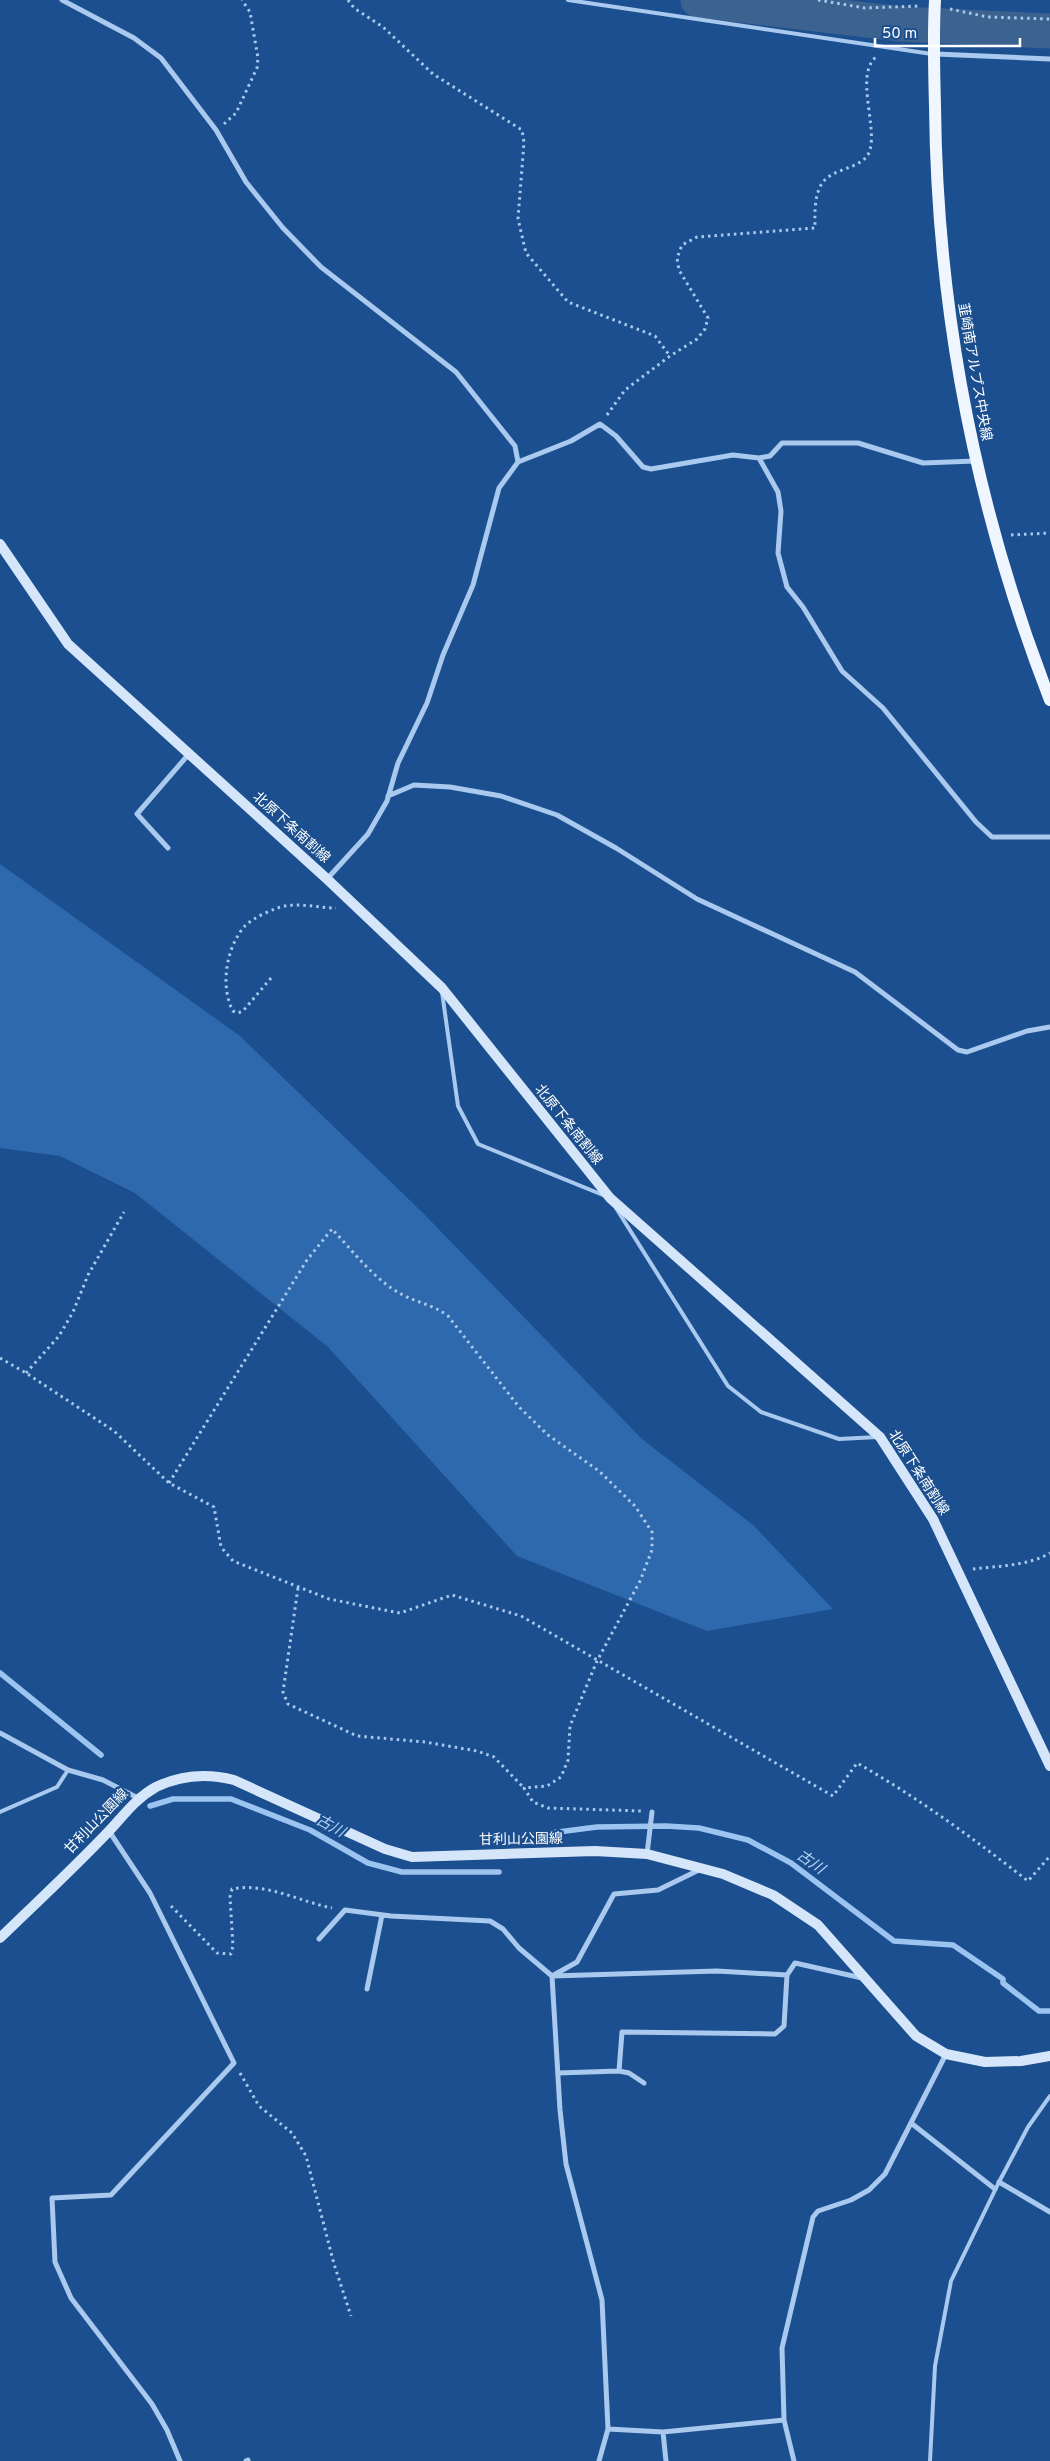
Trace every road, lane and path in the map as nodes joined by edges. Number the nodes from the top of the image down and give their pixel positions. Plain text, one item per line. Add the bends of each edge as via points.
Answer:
1 (62, 0) edge
2 (242, 0) edge
3 (348, 0) edge
4 (568, 0) edge
5 (818, 0) edge
6 (935, 3) edge
7 (1050, 19) edge
8 (887, 47) junction
9 (934, 54) junction
10 (1050, 59) edge
11 (216, 130) junction
12 (670, 356) junction
13 (600, 424) junction
14 (760, 458) junction
15 (975, 461) junction
16 (518, 462) junction
17 (1050, 533) edge
18 (994, 536) junction
19 (0, 544) edge
20 (1050, 700) edge
21 (188, 755) junction
22 (388, 796) junction
23 (1050, 837) edge
24 (168, 848) dead end
25 (327, 879) junction
26 (359, 909) junction
27 (271, 978) dead end
28 (442, 988) junction
29 (1050, 1026) edge
30 (610, 1198) junction
31 (124, 1212) dead end
32 (0, 1358) edge
33 (26, 1373) junction
34 (880, 1437) junction
35 (168, 1483) junction
36 (1050, 1553) edge
37 (957, 1571) junction
38 (298, 1588) junction
39 (597, 1662) junction
40 (0, 1733) edge
41 (1050, 1766) edge
42 (68, 1770) junction
43 (524, 1788) junction
44 (138, 1798) junction
45 (0, 1812) edge
46 (652, 1812) joint
47 (109, 1831) junction
48 (647, 1854) junction
49 (1050, 1856) edge
50 (704, 1868) junction
51 (150, 1893) junction
52 (345, 1910) junction
53 (382, 1916) junction
54 (0, 1938) edge
55 (319, 1939) dead end
56 (787, 1975) junction
57 (552, 1976) junction
58 (868, 1980) junction
59 (367, 1989) dead end
60 (946, 2054) junction
61 (1050, 2056) edge
62 (234, 2063) junction
63 (619, 2071) junction
64 (558, 2073) junction
65 (644, 2084) dead end
66 (1050, 2096) edge
67 (911, 2123) junction
68 (999, 2182) junction
69 (995, 2188) junction
70 (1050, 2212) edge
71 (351, 2316) dead end
72 (784, 2420) junction
73 (608, 2429) junction
74 (663, 2432) junction
75 (180, 2461) edge
76 (599, 2461) edge
77 (666, 2461) edge
78 (794, 2461) edge
79 (930, 2461) edge

1 - 11 street via 134,38 161,58
2 - 11 path via 250,12 258,68 236,114
3 - 12 path via 354,8 383,27 433,74 522,130 524,142 518,218 526,253 568,302 655,336
4 - 8 lane
5 - 6 path via 865,8
6 - 7 path via 988,17
6 - 9 main road, 韮崎南アルプス中央線
8 - 9 lane
8 - 12 path via 872,61 866,76 872,135 870,152 861,161 830,174 820,184 815,228 697,236 682,245 677,258 679,270 708,318 697,339
9 - 10 street
9 - 15 main road, 韮崎南アルプス中央線 via 939,225 947,305
11 - 16 street via 246,182 283,228 321,267 456,372 514,446
12 - 13 path via 625,390
13 - 14 street via 616,436 643,467 651,469 733,455
13 - 16 street via 571,441
14 - 15 street via 770,456 782,443 833,442 858,443 924,462
14 - 23 street via 778,492 781,512 778,553 787,586 842,671 883,708 976,822 992,837
15 - 18 main road, 韮崎南アルプス中央線
16 - 22 street via 499,488 473,585 443,655 427,703 398,763
17 - 18 path
18 - 20 main road, 韮崎南アルプス中央線
19 - 21 main road, 北原下条南割線 via 68,644
21 - 24 street via 137,814
21 - 25 main road, 北原下条南割線
22 - 25 street via 368,834
22 - 29 street via 414,785 450,787 501,796 557,814 697,899 855,972 958,1050 967,1052
25 - 26 main road, 北原下条南割線
26 - 27 path via 302,904 284,906 245,925 231,951 227,970 226,996 233,1011 243,1011
26 - 28 main road, 北原下条南割線
28 - 30 main road, 北原下条南割線
28 - 30 lane via 458,1106 478,1144
30 - 34 main road, 北原下条南割線
30 - 34 lane via 728,1386 761,1412 839,1439
31 - 33 path via 88,1275 59,1336
32 - 33 path
33 - 35 path via 114,1431
34 - 37 main road, 北原下条南割線 via 933,1519
35 - 38 path via 214,1507 221,1547 233,1561
35 - 39 path via 307,1260 332,1229 378,1277 402,1295 437,1308 448,1316 518,1407 548,1435 599,1471 634,1506 652,1532 652,1550 640,1581
36 - 37 path via 1014,1565
37 - 41 main road, 北原下条南割線
38 - 39 path via 330,1599 400,1613 452,1595 521,1616
38 - 43 path via 283,1692 288,1704 356,1736 425,1742 494,1757
39 - 43 path via 570,1726 568,1760 561,1777 547,1786
39 - 49 path via 645,1686 833,1796 856,1763 984,1847 1028,1881
40 - 42 street
42 - 44 street via 103,1780
42 - 45 lane via 57,1787
43 - 46 path via 533,1802 548,1808
44 - 47 main road, 甘利山公園線
44 - 48 main road, 甘利山公園線 via 157,1787 190,1776 214,1775 234,1780 385,1849 412,1857 595,1850
46 - 48 street
47 - 51 street
47 - 54 main road, 甘利山公園線
48 - 50 main road, 甘利山公園線
50 - 57 street via 658,1890 614,1894 577,1962
50 - 58 main road, 甘利山公園線 via 773,1895 818,1925
51 - 52 path via 170,1904 217,1953 225,1955 230,1954 233,1946 232,1890 242,1887 262,1890
51 - 62 street
52 - 53 street
52 - 55 street
53 - 57 street via 490,1921 503,1929 519,1948
53 - 59 street
56 - 57 street via 717,1970
56 - 58 street via 795,1963
56 - 63 street via 784,2026 775,2034 622,2032
57 - 64 street
58 - 60 main road, 甘利山公園線 via 916,2036
60 - 61 main road, 甘利山公園線 via 985,2062
60 - 67 street
62 - 71 path via 259,2106 292,2133 306,2156
62 - 75 street via 111,2195 52,2198 55,2262 71,2298 152,2404
63 - 64 street
63 - 65 street via 629,2073
64 - 73 street via 566,2164 602,2300
66 - 68 lane via 1028,2127
67 - 69 street
67 - 72 street via 885,2174 869,2190 818,2211 813,2217 782,2348
68 - 69 lane
68 - 70 street
69 - 79 lane via 951,2281 935,2366
72 - 74 street
72 - 78 street
73 - 74 street
73 - 76 street
74 - 77 street

